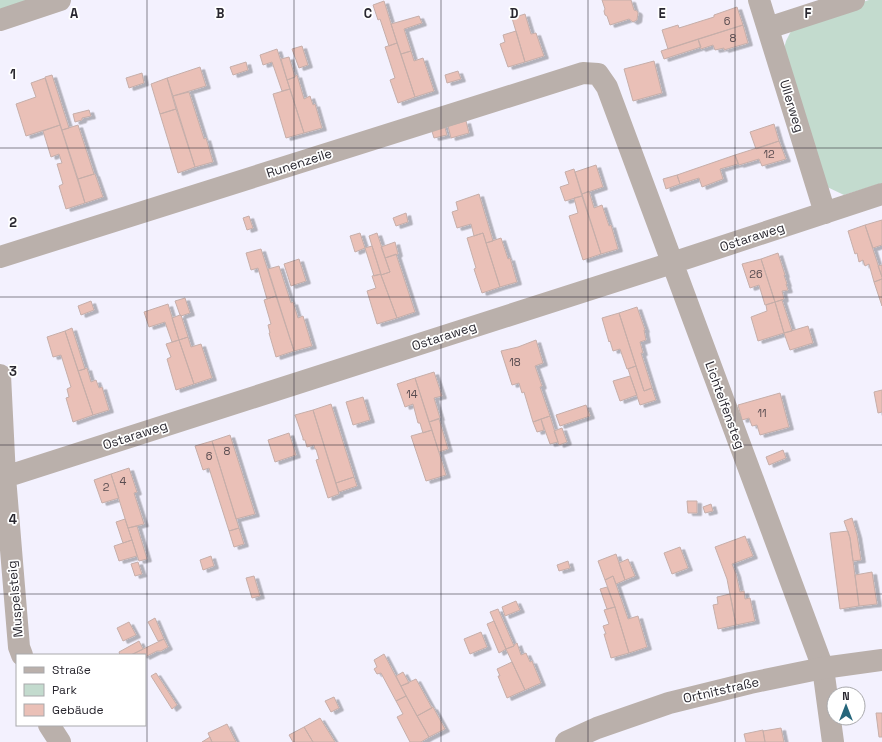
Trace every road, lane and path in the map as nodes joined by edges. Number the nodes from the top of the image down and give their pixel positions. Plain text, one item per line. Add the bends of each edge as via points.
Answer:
1 (60, 0) edge
2 (759, 0) edge
3 (854, 0) edge
4 (0, 20) edge
5 (768, 28) junction
6 (598, 74) joint
7 (882, 194) edge
8 (825, 213) junction
9 (0, 257) edge
10 (672, 263) junction
11 (0, 375) edge
12 (5, 476) junction
13 (22, 654) edge
14 (882, 660) edge
15 (822, 668) junction
16 (50, 726) edge
17 (60, 742) edge
18 (566, 742) edge
19 (833, 742) edge

1 - 4 street
2 - 5 street, Ullerweg
3 - 5 street
5 - 8 street, Ullerweg
6 - 9 street, Runenzeile via 583,73
6 - 10 street, Lichtelfensteg via 607,87
7 - 8 street, Ostaraweg
8 - 10 street, Ostaraweg
10 - 12 street, Ostaraweg
10 - 15 street, Lichtelfensteg
11 - 12 street, Muspelsteig
12 - 13 street, Muspelsteig
14 - 15 street, Ortnitstraße
15 - 18 street, Ortnitstraße via 668,703 597,728
15 - 19 street, Lichtelfensteg
16 - 17 street

